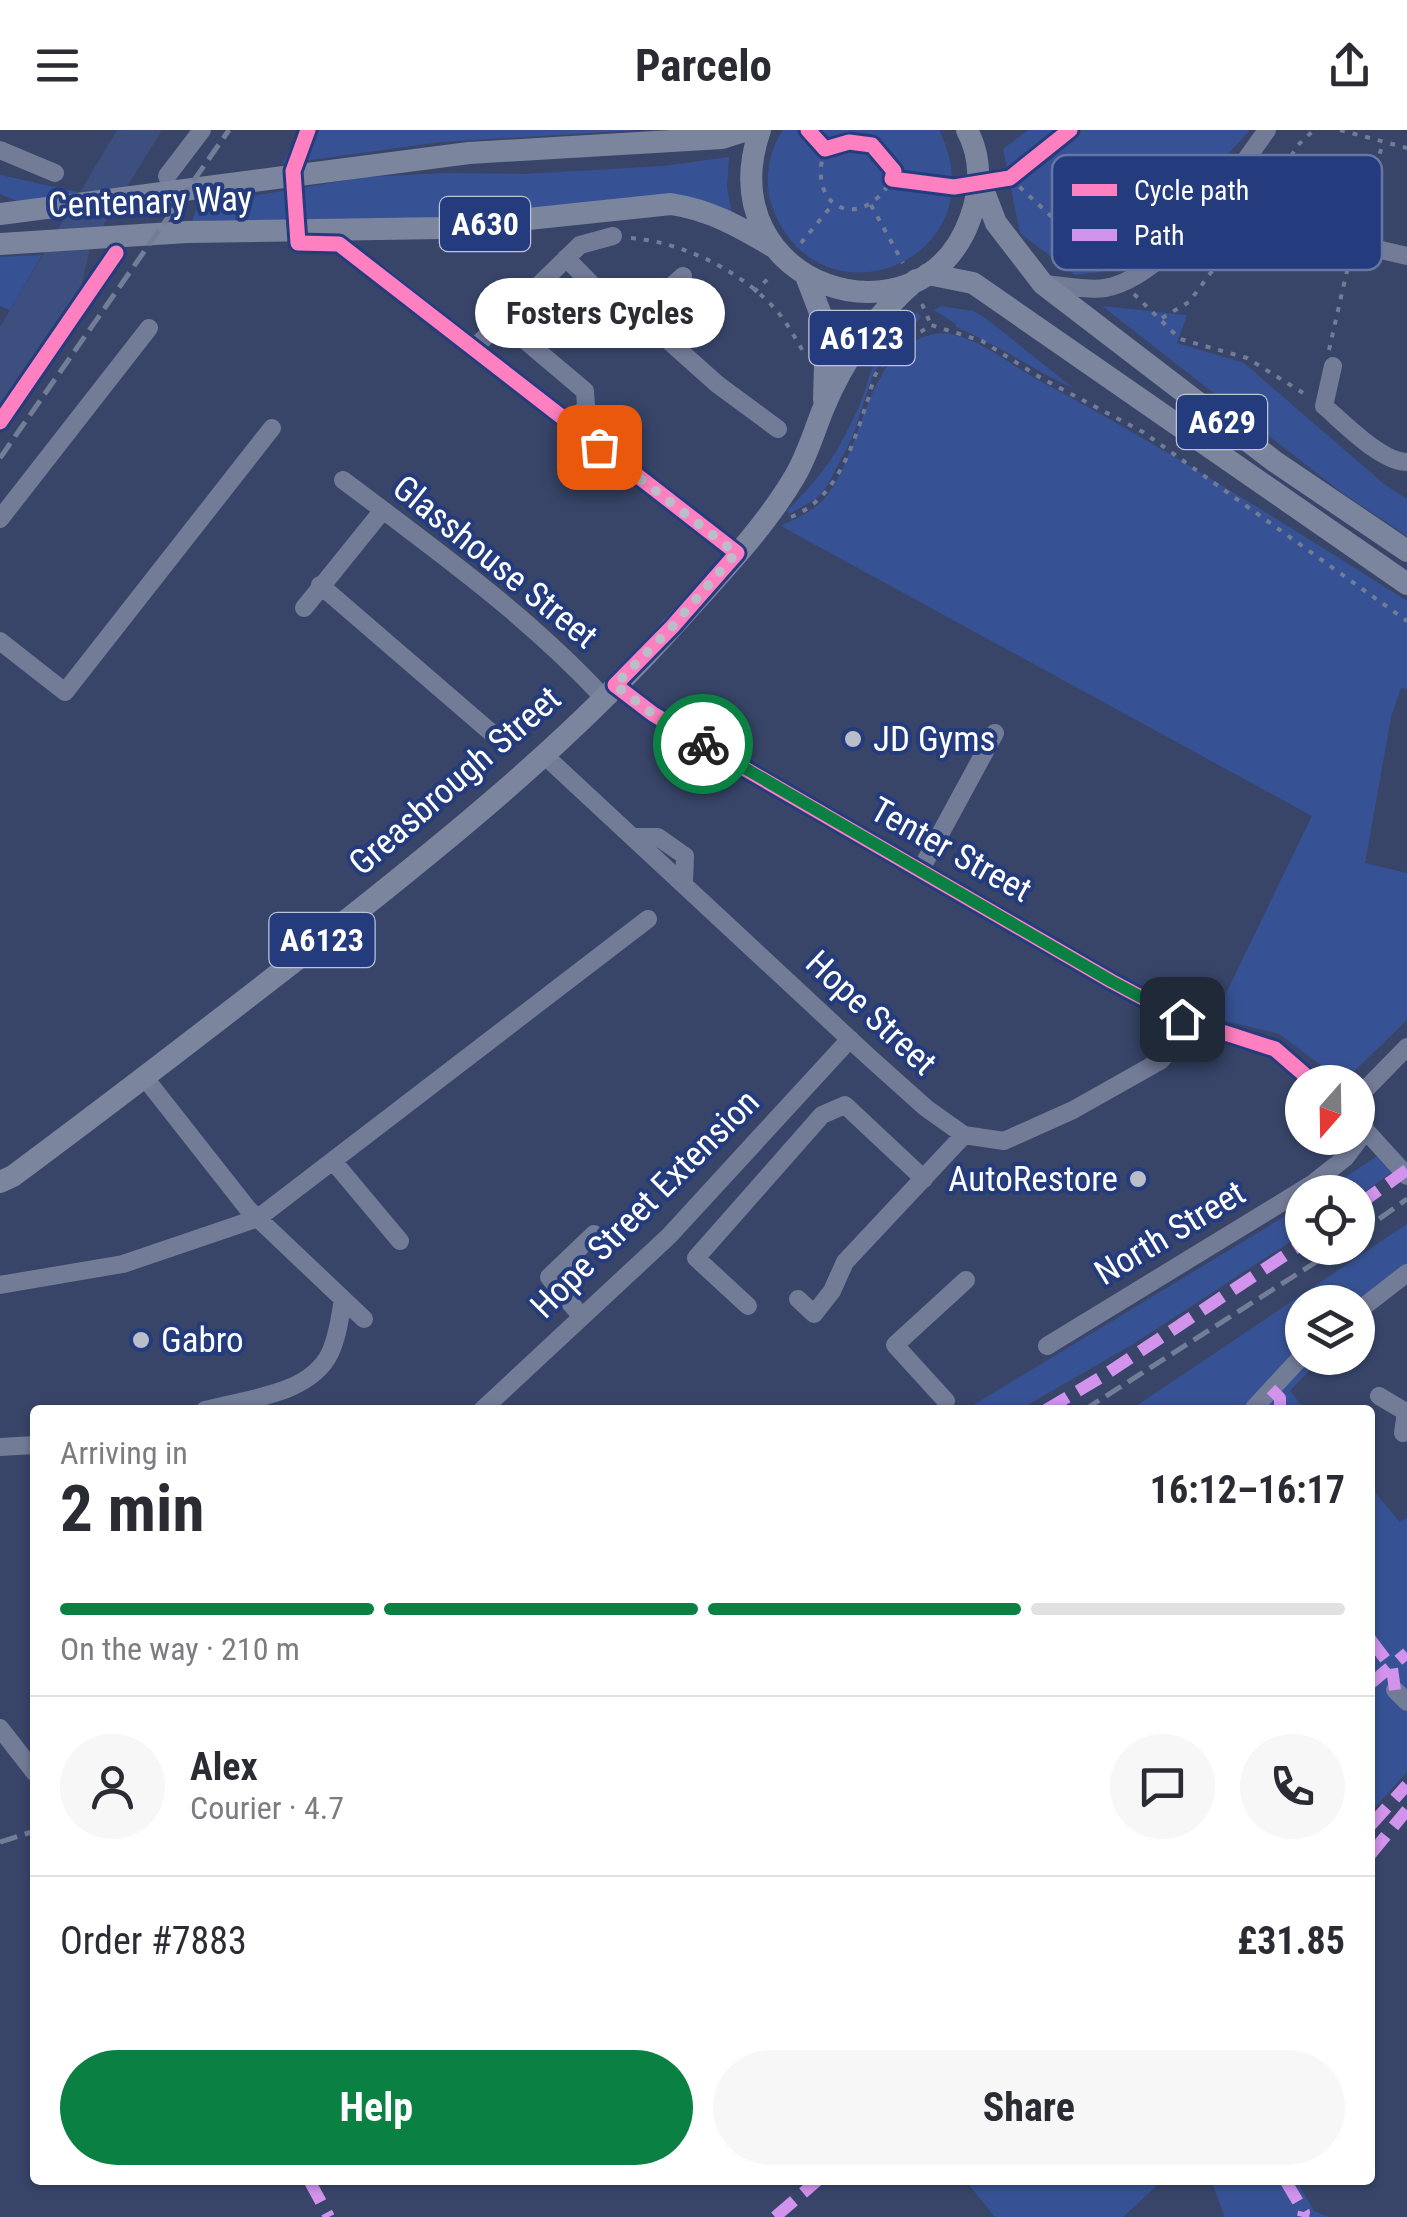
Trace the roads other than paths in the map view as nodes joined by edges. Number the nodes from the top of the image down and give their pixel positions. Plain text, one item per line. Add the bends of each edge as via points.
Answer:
1 (202, 130) edge
2 (748, 130) edge
3 (760, 130) edge
4 (967, 130) edge
5 (988, 130) edge
6 (1268, 130) edge
7 (0, 150) edge
8 (1249, 155) edge
9 (54, 172) dead end
10 (982, 174) junction
11 (167, 176) dead end
12 (0, 204) edge
13 (44, 209) junction
14 (0, 214) edge
15 (615, 237) road end
16 (10, 243) edge
17 (772, 246) junction
18 (1382, 250) edge
19 (1407, 256) edge
20 (566, 258) junction
21 (1147, 270) edge
22 (916, 272) junction
23 (379, 273) road end
24 (682, 276) dead end
25 (806, 276) junction
26 (1043, 284) junction
27 (636, 316) junction
28 (502, 320) junction
29 (149, 328) dead end
30 (473, 348) junction
31 (1333, 366) road end
32 (824, 408) junction
33 (572, 426) junction
34 (272, 428) dead end
35 (778, 429) dead end
36 (1407, 462) edge
37 (344, 480) dead end
38 (383, 510) junction
39 (0, 519) edge
40 (1407, 551) edge
41 (736, 553) junction
42 (1407, 584) edge
43 (320, 585) junction
44 (304, 608) dead end
45 (0, 641) edge
46 (609, 691) junction
47 (732, 716) dead end
48 (995, 732) dead end
49 (494, 735) dead end
50 (712, 750) junction
51 (543, 754) junction
52 (920, 871) junction
53 (648, 919) dead end
54 (1182, 1019) junction
55 (850, 1039) junction
56 (1407, 1047) edge
57 (1293, 1065) edge
58 (145, 1078) junction
59 (1375, 1080) edge
60 (964, 1135) junction
61 (1375, 1140) edge
62 (1347, 1155) edge
63 (334, 1161) junction
64 (1401, 1169) edge
65 (924, 1179) junction
66 (4, 1184) edge
67 (258, 1218) junction
68 (594, 1234) dead end
69 (400, 1241) dead end
70 (1407, 1274) edge
71 (966, 1280) dead end
72 (0, 1285) edge
73 (1375, 1298) edge
74 (343, 1299) junction
75 (798, 1299) dead end
76 (748, 1306) dead end
77 (581, 1316) junction
78 (364, 1319) dead end
79 (1047, 1346) dead end
80 (1285, 1374) edge
81 (1379, 1396) dead end
82 (946, 1401) dead end
83 (223, 1405) edge
84 (487, 1405) edge
85 (1257, 1405) edge
86 (1406, 1411) edge
87 (1403, 1434) dead end
88 (30, 1445) edge
89 (0, 1447) edge
90 (0, 1728) edge
91 (30, 1767) edge

1 - 11 street
2 - 13 main road, Centenary Way / A630 via 722,138 468,153
3 - 17 main road, A630 via 750,187
4 - 10 main road
5 - 10 main road
6 - 8 street
7 - 9 street
10 - 22 main road, Greasbrough Street via 967,228 953,250
10 - 26 main road, A629 via 996,223
12 - 13 street
13 - 14 main road, Centenary Way / A630
15 - 20 street via 580,246
16 - 17 main road, Centenary Way / A630 via 443,228 671,204 728,220
17 - 25 main road, A630
18 - 19 street
20 - 27 street via 610,303
20 - 28 street
21 - 26 street via 1105,288
22 - 25 main road, A630 via 872,292
22 - 32 main road, Greasbrough Street / A6123 via 852,351
22 - 42 main road, A629 via 973,283
23 - 30 street
24 - 27 street
25 - 32 main road, Greasbrough Street / A6123 via 826,328
26 - 40 main road, A629 via 1274,460
27 - 35 street
28 - 30 street
28 - 33 street via 585,391 586,406
29 - 39 street
30 - 33 street
31 - 36 street via 1324,406 1381,453
32 - 41 main road, Greasbrough Street / A6123 via 792,481
33 - 41 street
34 - 45 street via 65,692
37 - 38 street, Glasshouse Street
38 - 43 street
38 - 46 street, Glasshouse Street
41 - 46 main road, Greasbrough Street / A6123
43 - 44 street
43 - 49 street
46 - 50 street, Tenter Street
46 - 51 main road, Greasbrough Street / A6123
47 - 50 street
48 - 52 street
50 - 52 street, Tenter Street
51 - 55 street, Hope Street
51 - 58 main road, Greasbrough Street / A6123 via 425,860
52 - 54 street, Tenter Street
53 - 63 street
54 - 57 street, Tenter Street via 1254,1040
54 - 60 street via 1176,1044 1160,1061 1074,1110 1004,1141
55 - 60 street, Hope Street
55 - 77 street, Hope Street Extension via 669,1236
56 - 59 street
58 - 66 main road, Greasbrough Street / A6123
58 - 67 street
60 - 65 street
61 - 64 street
62 - 79 street, North Street via 1312,1184
63 - 67 street
63 - 69 street
65 - 75 street via 846,1262 814,1314
65 - 76 street via 846,1105 822,1115 696,1258
67 - 72 street via 123,1264
67 - 74 street
68 - 77 street via 549,1277
70 - 73 street
71 - 82 street via 896,1345
74 - 78 street
74 - 83 street via 336,1340 315,1375
77 - 84 street, Hope Street Extension
80 - 85 street
81 - 86 street
86 - 87 street
88 - 89 street
90 - 91 street

